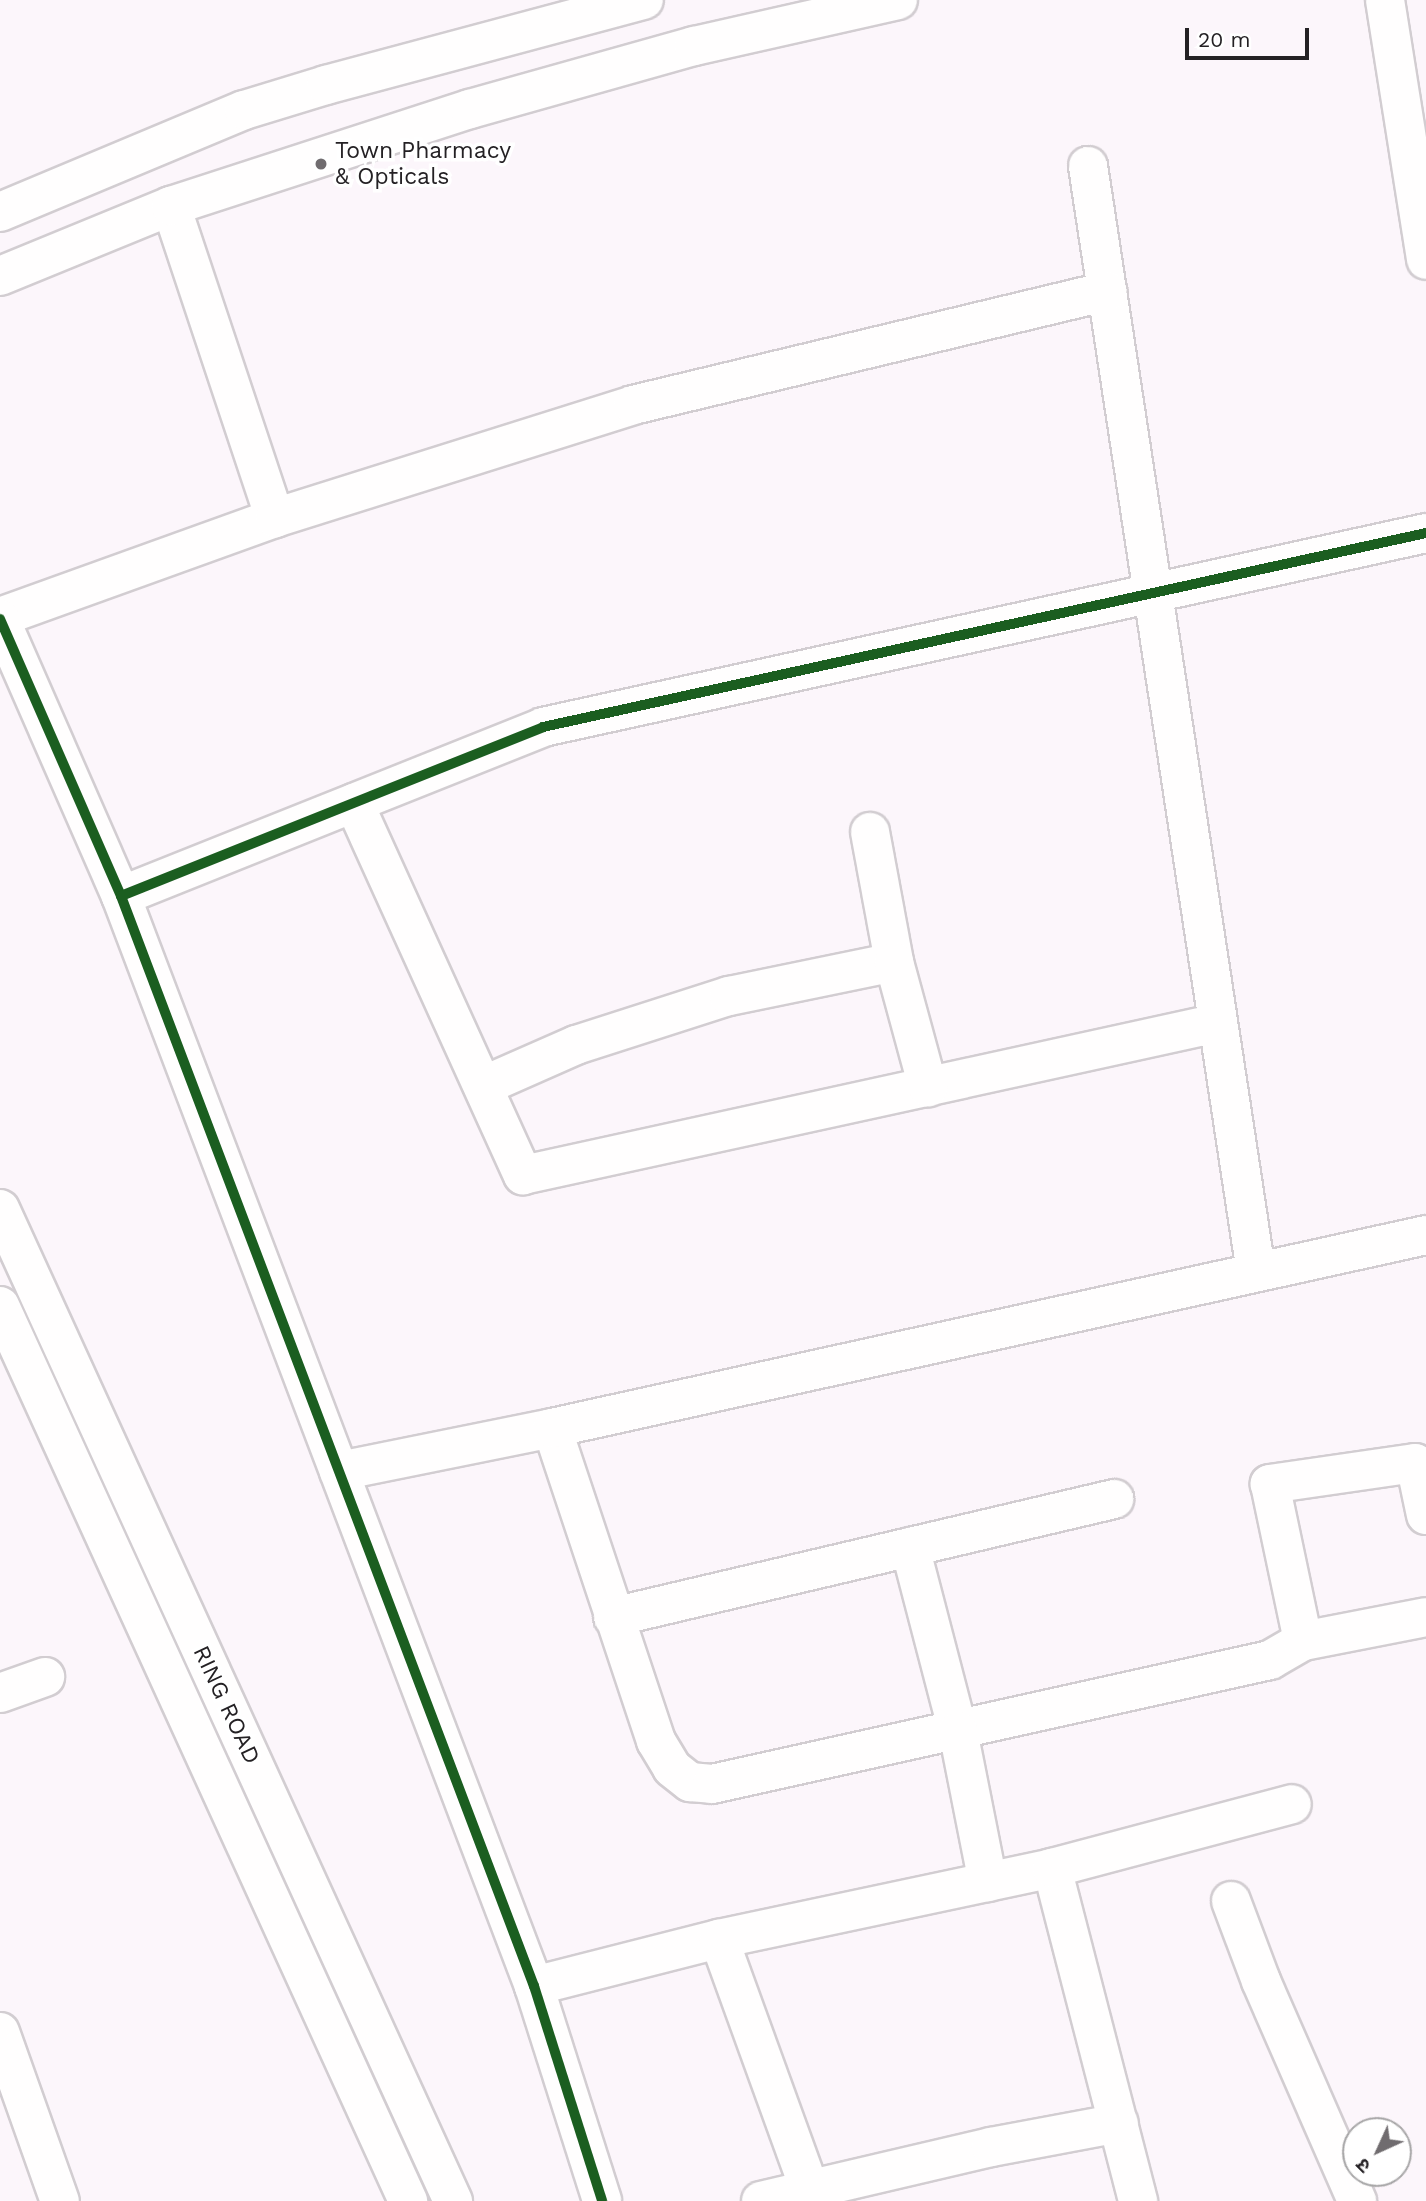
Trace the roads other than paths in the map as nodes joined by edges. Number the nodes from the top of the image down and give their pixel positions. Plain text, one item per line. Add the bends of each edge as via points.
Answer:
1 (644, 0) edge
2 (898, 0) edge
3 (1385, 0) edge
4 (1088, 166) dead end
5 (171, 206) junction
6 (0, 212) edge
7 (1426, 260) edge
8 (0, 276) edge
9 (1107, 291) junction
10 (275, 518) junction
11 (1426, 533) edge
12 (1153, 593) junction
13 (0, 618) edge
14 (354, 803) junction
15 (870, 832) dead end
16 (121, 896) junction
17 (894, 962) junction
18 (1218, 1023) junction
19 (483, 1086) junction
20 (928, 1087) junction
21 (0, 1209) edge
22 (1426, 1235) edge
23 (1256, 1271) junction
24 (0, 1306) edge
25 (552, 1428) junction
26 (339, 1471) junction
27 (1114, 1499) dead end
28 (1426, 1515) edge
29 (910, 1547) junction
30 (613, 1617) junction
31 (1426, 1617) edge
32 (1303, 1641) junction
33 (45, 1677) dead end
34 (0, 1693) edge
35 (958, 1731) junction
36 (1292, 1804) dead end
37 (1052, 1868) junction
38 (988, 1882) junction
39 (1231, 1900) dead end
40 (719, 1940) junction
41 (534, 1986) junction
42 (0, 2032) edge
43 (1119, 2123) junction
44 (809, 2188) junction
45 (60, 2201) edge
46 (408, 2201) edge
47 (453, 2201) edge
48 (602, 2201) edge
49 (761, 2201) edge
50 (1138, 2201) edge
51 (1357, 2201) edge

1 - 6 street via 244,110
2 - 5 street via 694,46 483,106
3 - 7 street
4 - 9 street
5 - 8 street
5 - 10 street
9 - 10 street via 633,405
9 - 12 street
10 - 13 street
11 - 12 street
12 - 14 street via 543,727
12 - 18 street
13 - 16 street
14 - 16 street
14 - 19 street
15 - 17 street
16 - 26 street
17 - 19 street via 729,996 576,1045
17 - 20 street
18 - 20 street
18 - 23 street
19 - 20 street via 523,1175
21 - 47 street, RING ROAD
22 - 23 street
23 - 25 street
24 - 46 street, RING ROAD
25 - 26 street
25 - 30 street
26 - 41 street
27 - 29 street
28 - 32 street via 1415,1463 1270,1484
29 - 30 street
29 - 35 street
30 - 35 street via 656,1741 672,1768 690,1782 712,1784
31 - 32 street
32 - 35 street via 1270,1660
33 - 34 street
35 - 38 street
36 - 37 street
37 - 38 street
37 - 43 street
38 - 40 street
39 - 51 street via 1261,1981
40 - 41 street
40 - 44 street
41 - 48 street
42 - 45 street
43 - 44 street
43 - 50 street
44 - 49 street

